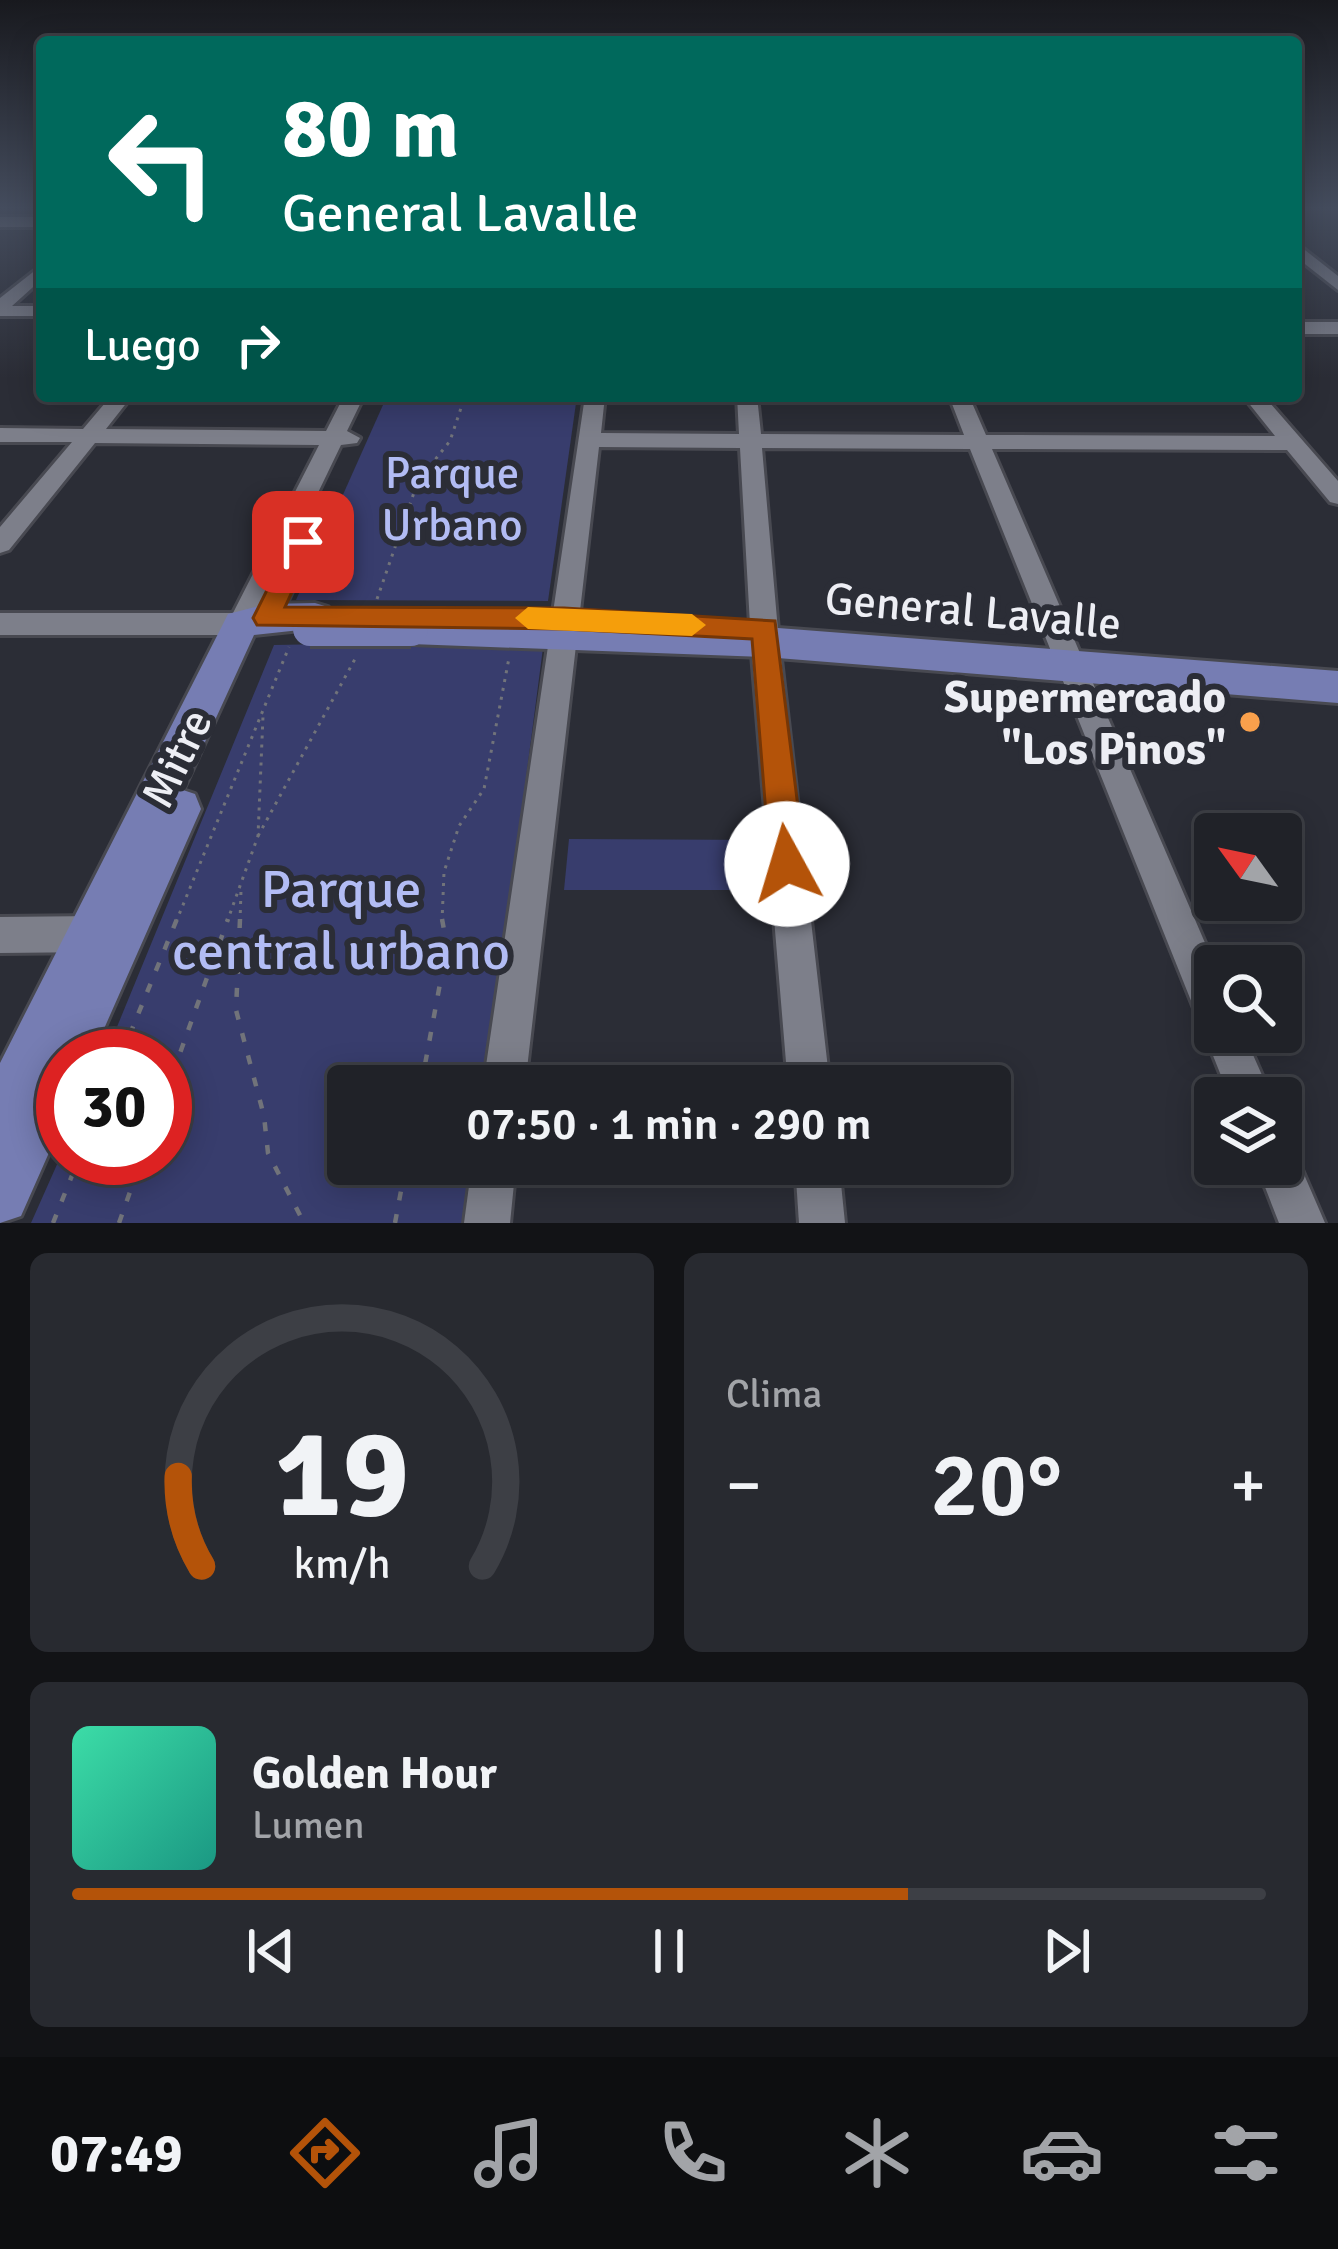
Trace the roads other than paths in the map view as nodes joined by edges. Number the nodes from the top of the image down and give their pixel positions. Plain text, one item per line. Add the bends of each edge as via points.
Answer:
1 (1314, 264) edge
2 (36, 276) edge
3 (1338, 285) edge
4 (0, 309) edge
5 (36, 311) edge
6 (1302, 328) edge
7 (1338, 328) edge
8 (117, 402) edge
9 (352, 402) edge
10 (368, 402) edge
11 (594, 402) edge
12 (748, 402) edge
13 (961, 402) edge
14 (1258, 402) edge
15 (0, 435) edge
16 (89, 436) junction
17 (343, 438) junction
18 (589, 440) junction
19 (752, 440) junction
20 (1293, 443) junction
21 (979, 445) junction
22 (1338, 496) edge
23 (0, 544) edge
24 (413, 623) junction
25 (0, 624) edge
26 (283, 624) junction
27 (563, 626) junction
28 (765, 636) junction
29 (1068, 657) junction
30 (1338, 670) edge
31 (1338, 687) edge
32 (0, 935) edge
33 (105, 935) junction
34 (1194, 961) edge
35 (74, 1029) edge
36 (507, 1065) edge
37 (807, 1065) edge
38 (36, 1118) edge
39 (0, 1122) edge
40 (492, 1185) edge
41 (819, 1185) edge
42 (1287, 1185) edge
43 (0, 1196) edge
44 (487, 1223) edge
45 (822, 1223) edge
46 (1302, 1223) edge

1 - 3 street
2 - 4 street
4 - 5 street
6 - 7 street
8 - 16 street
9 - 17 street, Mitre
10 - 17 street, Mitre
11 - 18 street
12 - 19 street
13 - 21 street
14 - 20 street
15 - 16 street
16 - 17 street
16 - 23 street
17 - 26 street, Mitre
18 - 19 street
18 - 27 street
19 - 21 street
19 - 28 street
20 - 21 street
20 - 22 street
21 - 29 street
24 - 26 main road, General Lavalle, bridge
24 - 27 main road, General Lavalle
24 - 27 main road, General Lavalle via 514,632
25 - 26 street, General Lavalle
26 - 33 main road, Mitre
27 - 28 main road, General Lavalle
27 - 36 street
28 - 29 main road, General Lavalle
28 - 37 street
29 - 30 main road, General Lavalle
29 - 31 main road, General Lavalle
29 - 34 street
32 - 33 street
33 - 35 main road, Mitre
33 - 39 main road, Mitre
38 - 43 main road, Mitre
40 - 44 street
41 - 45 street
42 - 46 street

